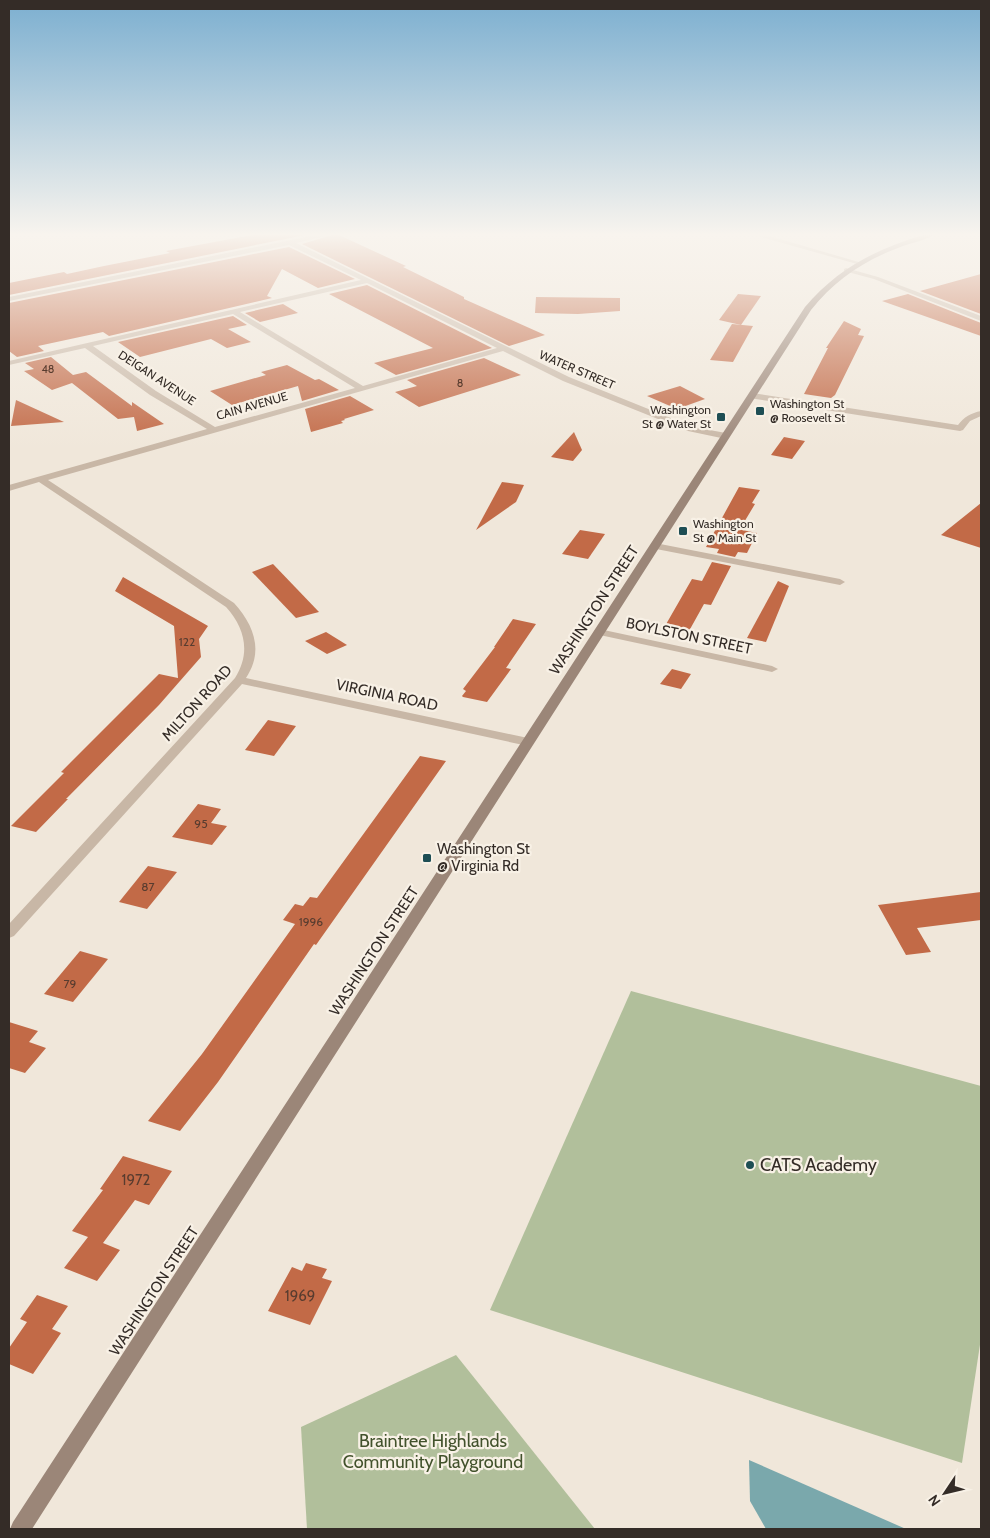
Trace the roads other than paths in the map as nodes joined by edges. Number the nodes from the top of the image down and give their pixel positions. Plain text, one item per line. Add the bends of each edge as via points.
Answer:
1 (252, 307) edge
2 (418, 307) edge
3 (810, 307) edge
4 (948, 307) edge
5 (233, 311) junction
6 (981, 320) edge
7 (86, 345) junction
8 (502, 349) junction
9 (9, 363) edge
10 (361, 388) junction
11 (752, 396) junction
12 (981, 413) edge
13 (214, 430) junction
14 (726, 436) junction
15 (40, 479) junction
16 (9, 488) edge
17 (654, 546) junction
18 (840, 582) dead end
19 (599, 632) junction
20 (772, 669) dead end
21 (239, 680) junction
22 (528, 742) junction
23 (9, 932) edge
24 (20, 1529) edge

1 - 5 street
2 - 8 street, WATER STREET
3 - 11 main road, WASHINGTON STREET
4 - 6 street
5 - 7 street
5 - 10 street
7 - 9 street
7 - 13 street, DEIGAN AVENUE via 153,393
8 - 10 street, CAIN AVENUE
8 - 14 street, WATER STREET via 684,426
10 - 13 street, CAIN AVENUE
11 - 12 street via 960,428 967,419
11 - 14 main road, WASHINGTON STREET
13 - 15 street, CAIN AVENUE
14 - 17 main road, WASHINGTON STREET
15 - 16 street, CAIN AVENUE
15 - 21 street, MILTON ROAD via 238,612 251,643 248,667
17 - 18 street
17 - 19 main road, WASHINGTON STREET
19 - 20 street, BOYLSTON STREET
19 - 22 main road, WASHINGTON STREET
21 - 22 street, VIRGINIA ROAD
21 - 23 street, MILTON ROAD
22 - 24 main road, WASHINGTON STREET

